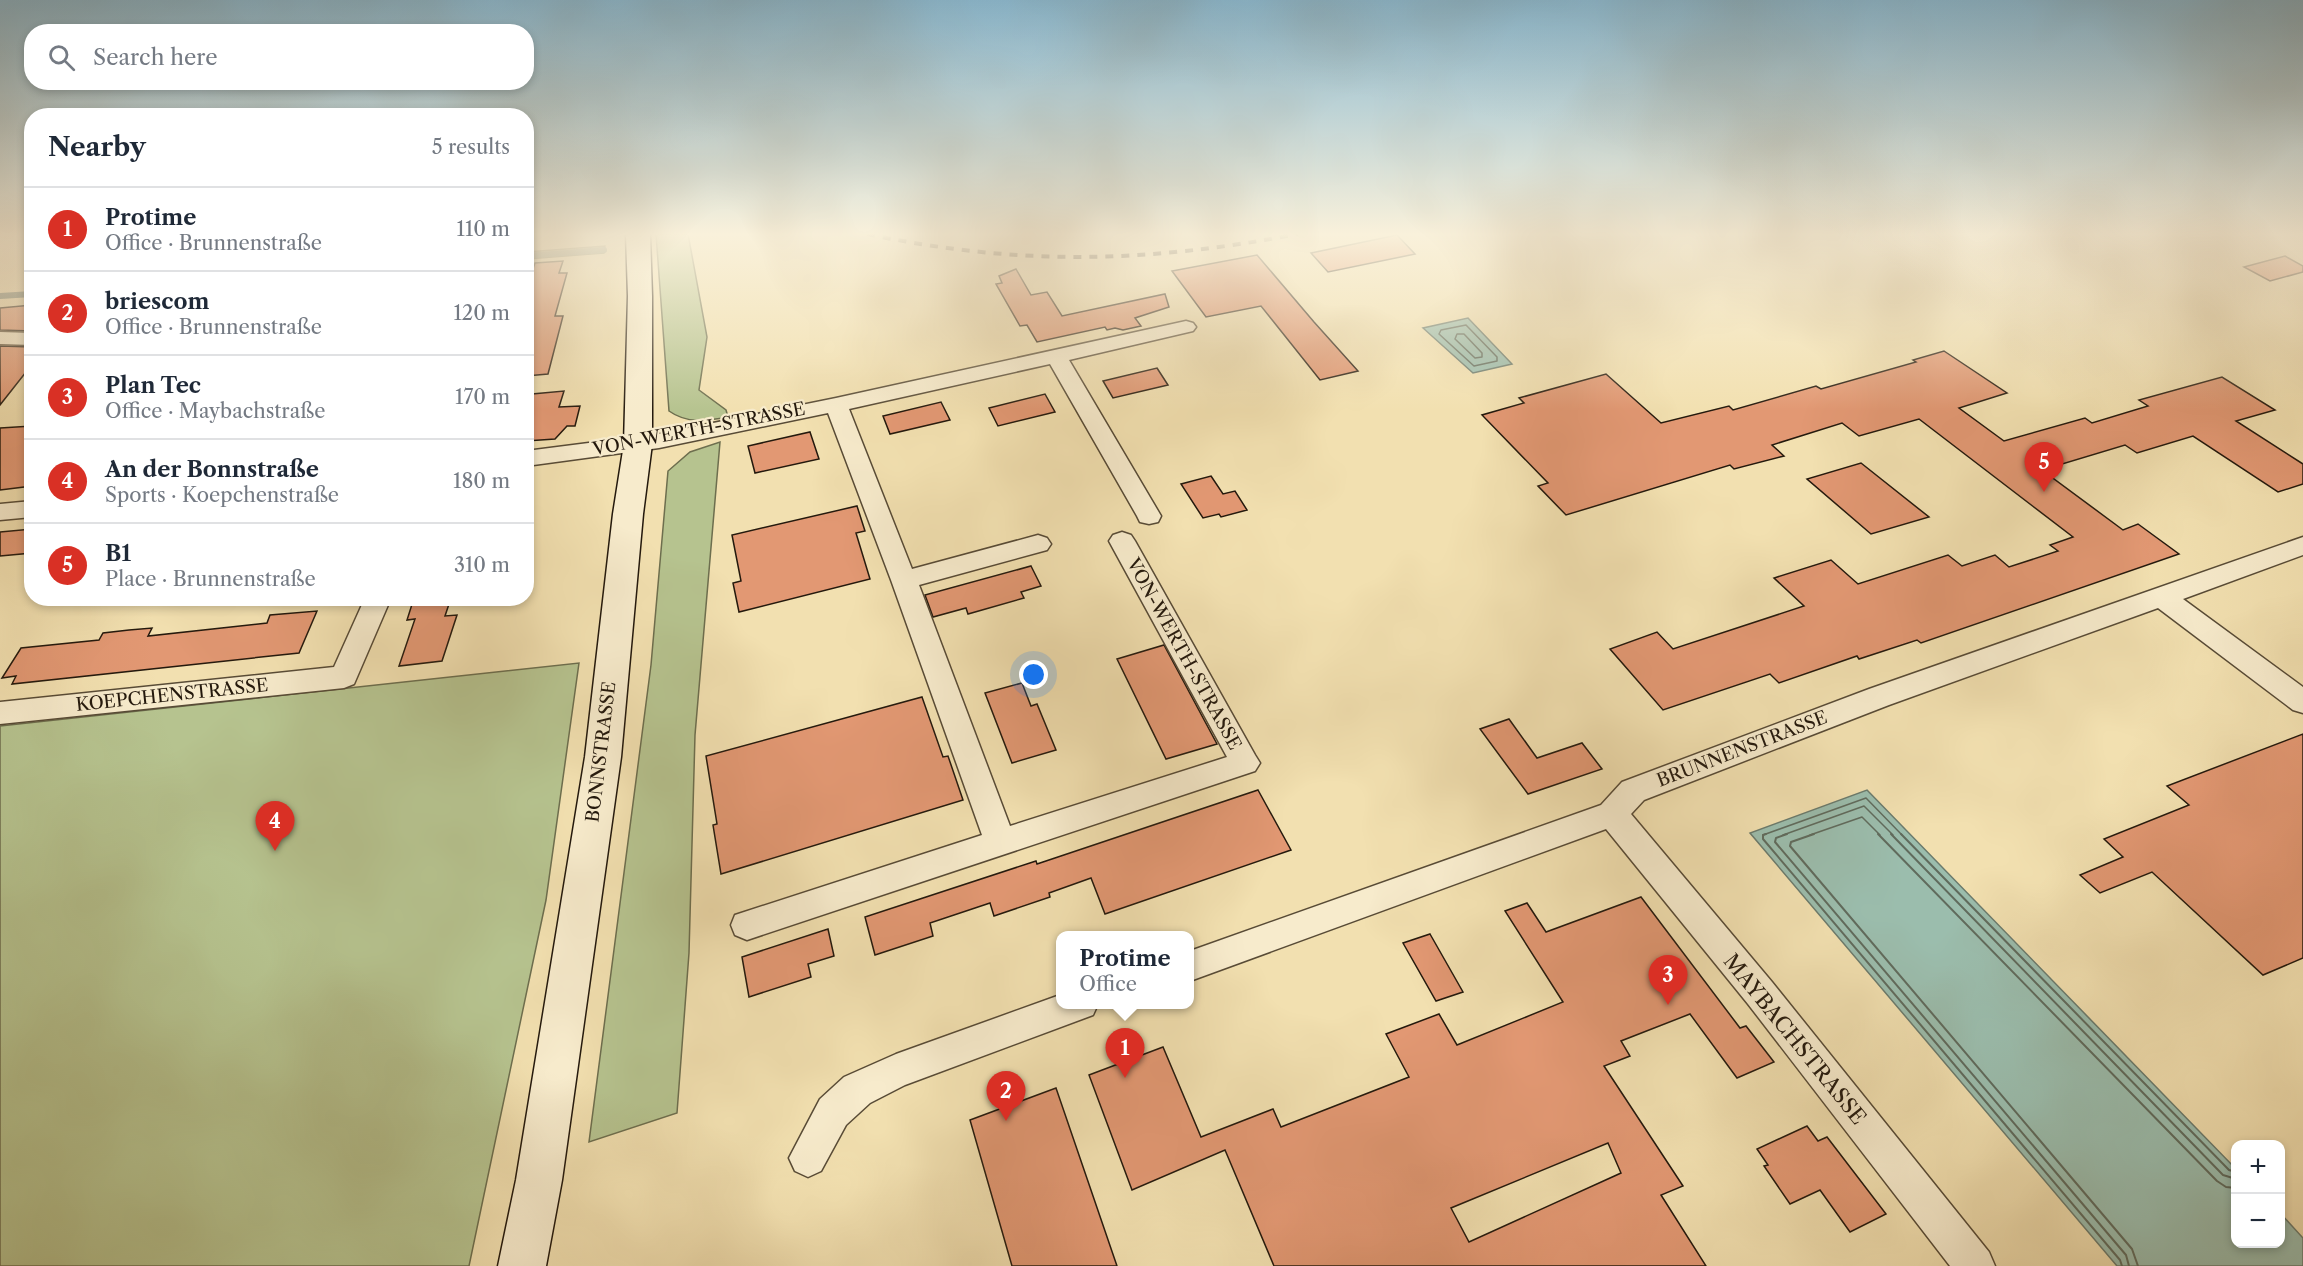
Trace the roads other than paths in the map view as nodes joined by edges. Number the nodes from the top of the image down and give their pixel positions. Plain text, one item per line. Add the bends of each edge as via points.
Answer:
1 (640, 293) edge
2 (1186, 327) dead end
3 (3, 338) edge
4 (24, 339) edge
5 (1056, 356) junction
6 (836, 405) junction
7 (638, 444) junction
8 (534, 458) edge
9 (24, 510) edge
10 (0, 512) edge
11 (1149, 516) dead end
12 (1122, 541) dead end
13 (1038, 544) dead end
14 (2303, 546) edge
15 (904, 580) junction
16 (2161, 596) junction
17 (375, 606) edge
18 (2303, 702) edge
19 (0, 713) edge
20 (1612, 814) junction
21 (1000, 842) junction
22 (747, 925) dead end
23 (1194, 965) edge
24 (1070, 1009) edge
25 (808, 1158) dead end
26 (522, 1266) edge
27 (1975, 1266) edge

1 - 7 main road, BONNSTRASSE
2 - 5 street, VON-WERTH-STRASSE
3 - 4 street
5 - 6 street, VON-WERTH-STRASSE
5 - 11 street
6 - 7 street, VON-WERTH-STRASSE
6 - 15 street
7 - 8 street, VON-WERTH-STRASSE
7 - 26 main road, BONNSTRASSE via 603,757 539,1180
9 - 10 street
12 - 21 street, VON-WERTH-STRASSE via 1245,763
13 - 15 street
14 - 16 street, BRUNNENSTRASSE
15 - 21 street
16 - 18 street
16 - 20 street, BRUNNENSTRASSE via 1633,791
17 - 19 street, KOEPCHENSTRASSE via 344,677
20 - 23 street, BRUNNENSTRASSE
20 - 27 street, MAYBACHSTRASSE via 1760,993
21 - 22 street, VON-WERTH-STRASSE
24 - 25 street via 896,1071 857,1090 833,1112

